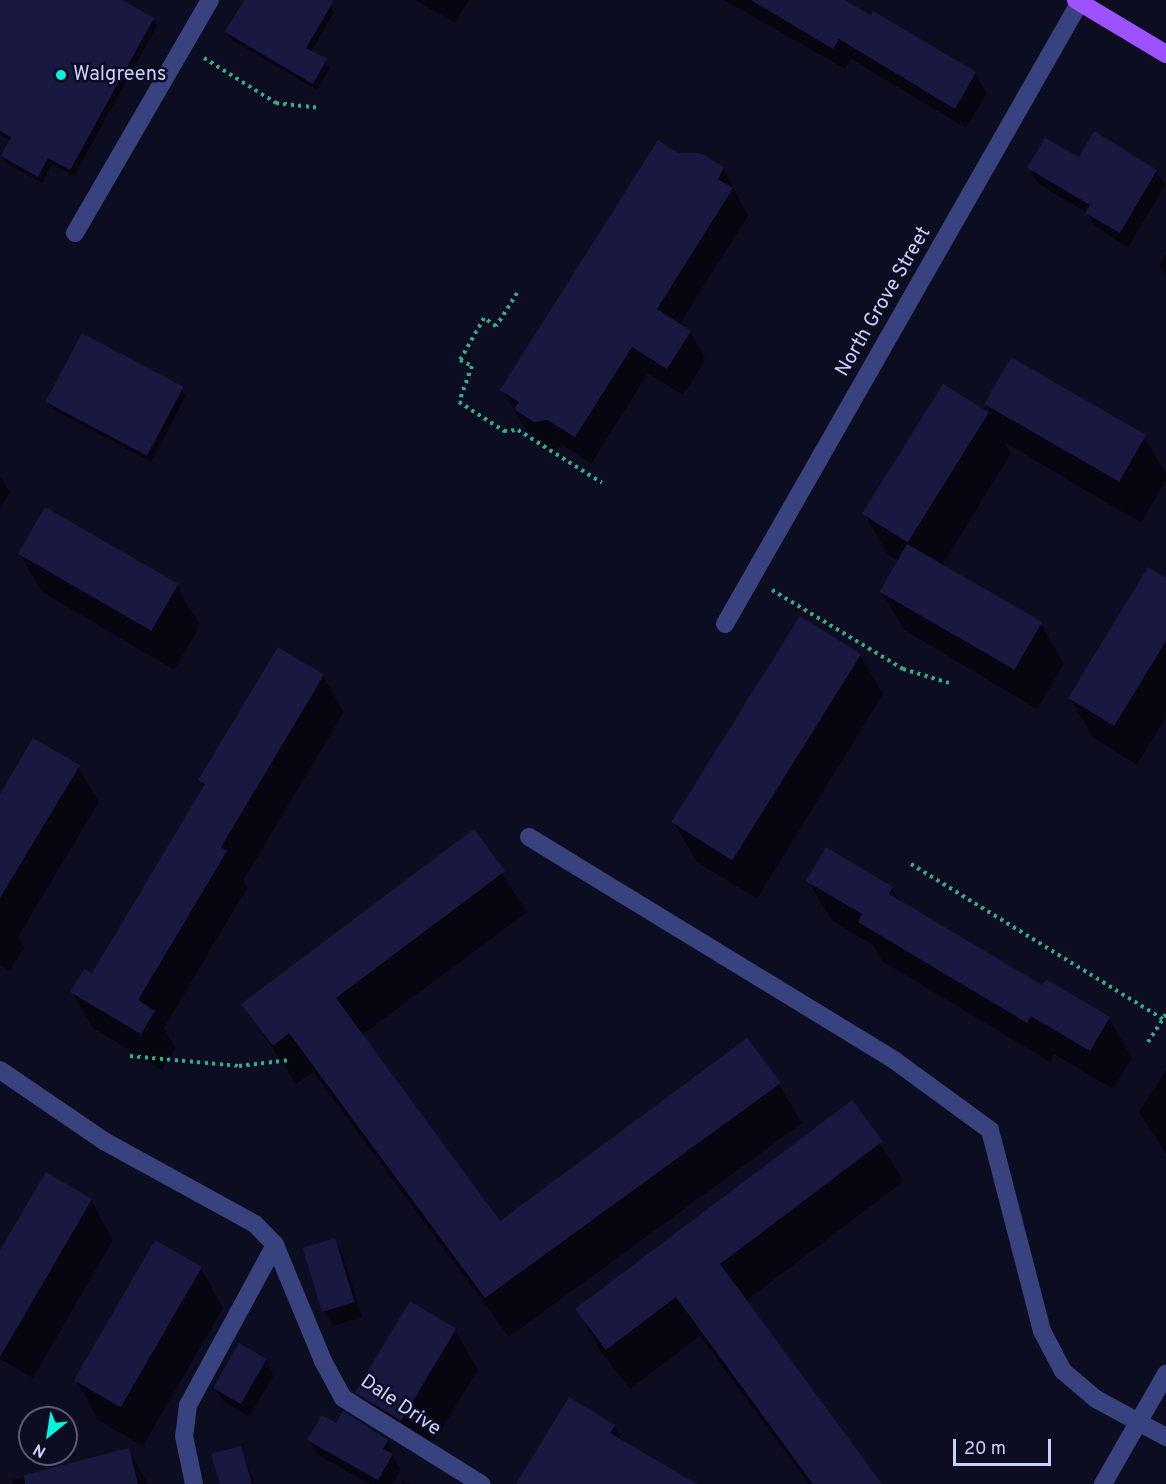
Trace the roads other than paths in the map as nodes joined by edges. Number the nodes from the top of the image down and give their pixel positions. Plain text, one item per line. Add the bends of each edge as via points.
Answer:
1 (210, 0) edge
2 (1079, 1) edge
3 (1166, 54) edge
4 (75, 233) dead end
5 (725, 624) dead end
6 (529, 837) dead end
7 (0, 1070) edge
8 (275, 1245) junction
9 (1166, 1374) edge
10 (1137, 1423) junction
11 (1166, 1437) edge
12 (195, 1484) edge
13 (481, 1484) edge
14 (1103, 1484) edge

1 - 4 street
2 - 3 main road
2 - 5 street, North Grove Street
6 - 10 street via 894,1060 990,1130 1042,1331 1063,1371 1096,1399
7 - 8 street, Dale Drive via 104,1140 255,1224
8 - 12 street via 188,1406 184,1436
8 - 13 street, Dale Drive via 323,1361 343,1398
9 - 10 street
10 - 11 street
10 - 14 street

